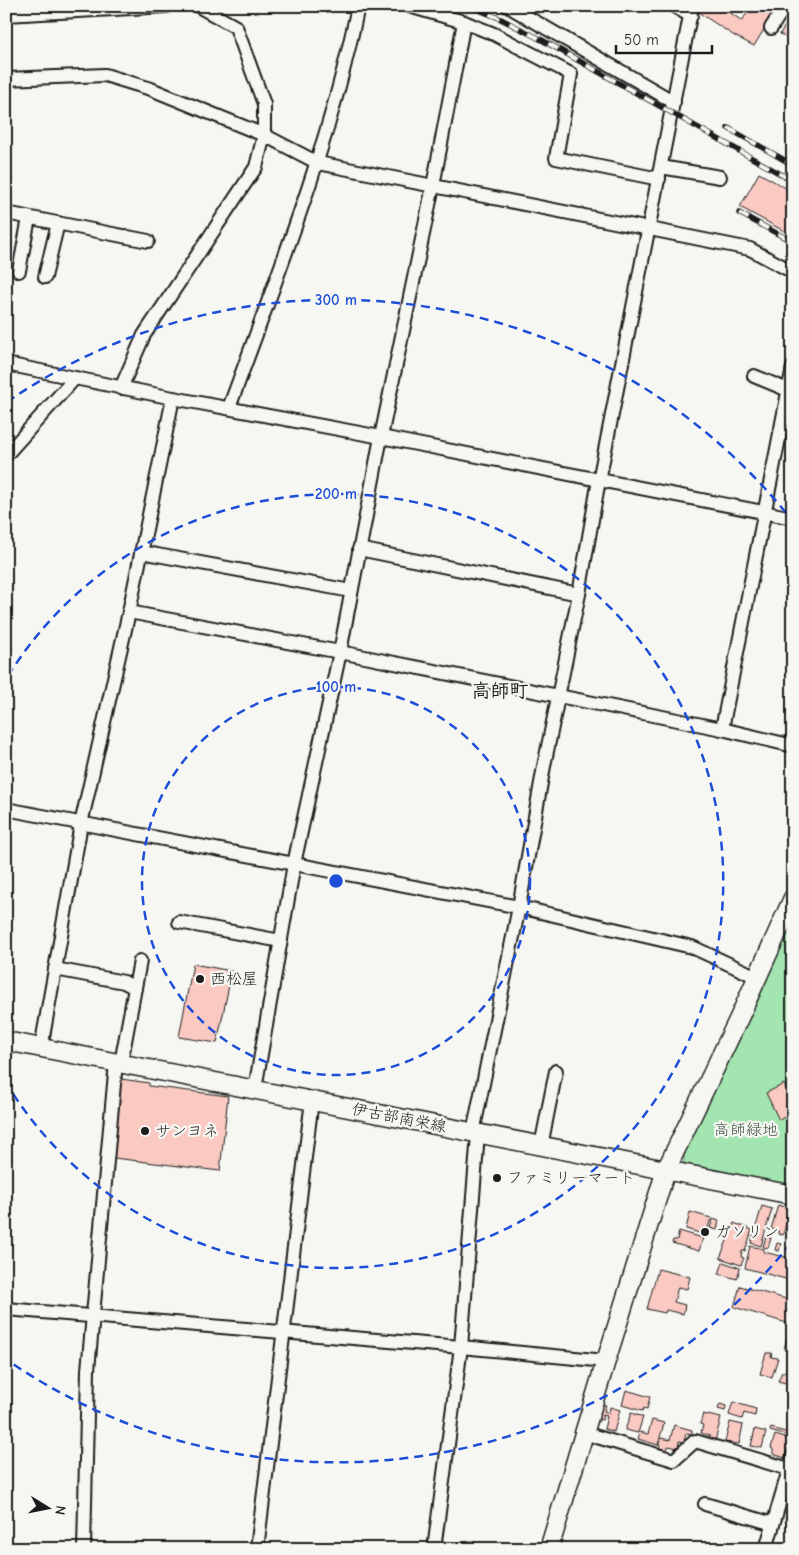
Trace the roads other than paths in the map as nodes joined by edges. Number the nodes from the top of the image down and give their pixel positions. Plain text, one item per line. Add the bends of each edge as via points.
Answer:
1 (167, 6) edge
2 (198, 6) edge
3 (358, 6) edge
4 (409, 6) edge
5 (508, 6) edge
6 (674, 6) edge
7 (785, 6) edge
8 (692, 11) edge
9 (6, 15) edge
10 (464, 22) junction
11 (771, 28) dead end
12 (6, 79) edge
13 (674, 102) junction
14 (264, 135) junction
15 (318, 163) junction
16 (660, 173) junction
17 (720, 177) dead end
18 (433, 186) junction
19 (6, 213) edge
20 (30, 218) junction
21 (58, 223) junction
22 (649, 230) junction
23 (148, 241) dead end
24 (19, 271) dead end
25 (793, 272) edge
26 (45, 277) dead end
27 (6, 364) edge
28 (793, 367) edge
29 (754, 376) dead end
30 (75, 378) junction
31 (121, 388) junction
32 (788, 390) junction
33 (173, 398) junction
34 (229, 408) junction
35 (381, 437) junction
36 (6, 455) edge
37 (600, 481) junction
38 (764, 513) junction
39 (793, 518) edge
40 (359, 549) junction
41 (141, 552) junction
42 (352, 591) junction
43 (579, 594) junction
44 (129, 612) junction
45 (340, 652) junction
46 (558, 696) junction
47 (722, 729) junction
48 (793, 746) edge
49 (6, 809) edge
50 (81, 824) junction
51 (294, 864) junction
52 (793, 898) edge
53 (519, 907) junction
54 (179, 922) dead end
55 (281, 941) junction
56 (140, 961) dead end
57 (55, 969) junction
58 (757, 977) junction
59 (134, 988) junction
60 (6, 1041) edge
61 (41, 1048) junction
62 (118, 1062) junction
63 (556, 1071) dead end
64 (255, 1089) junction
65 (312, 1100) junction
66 (476, 1134) junction
67 (541, 1146) junction
68 (666, 1170) junction
69 (793, 1196) edge
70 (6, 1308) edge
71 (93, 1316) junction
72 (284, 1332) junction
73 (461, 1347) junction
74 (606, 1361) junction
75 (584, 1433) junction
76 (791, 1462) edge
77 (704, 1504) dead end
78 (773, 1524) junction
79 (84, 1549) edge
80 (258, 1549) edge
81 (434, 1549) edge
82 (549, 1549) edge
83 (766, 1549) edge

1 - 9 street
2 - 14 street via 236,27 264,104
3 - 15 street via 349,52
4 - 10 street
5 - 13 street
6 - 8 street
7 - 11 street
8 - 13 street
10 - 16 street via 571,74 556,158
10 - 18 street
12 - 14 street via 105,75 151,89
13 - 16 street
14 - 15 street
14 - 31 street via 256,167 144,335
15 - 18 street
15 - 34 street
16 - 17 street
16 - 22 street
18 - 22 street
18 - 35 street
19 - 20 street
20 - 21 street
20 - 24 street
21 - 23 street
21 - 26 street
22 - 25 street via 750,249
22 - 37 street
27 - 30 street
28 - 32 street
29 - 32 street
30 - 31 street
30 - 36 street
31 - 33 street
32 - 38 street
33 - 34 street
33 - 41 street
34 - 35 street
35 - 37 street
35 - 40 street
37 - 38 street
37 - 43 street
38 - 39 street
38 - 47 street
40 - 42 street
40 - 43 street
41 - 42 street
41 - 44 street
42 - 45 street
43 - 46 street
44 - 45 street
44 - 50 street
45 - 46 street
45 - 51 street
46 - 47 street
46 - 53 street
47 - 48 street
49 - 50 street
50 - 51 street
50 - 57 street
51 - 53 street
51 - 55 street
52 - 58 main road
53 - 58 street via 692,947
53 - 66 street
54 - 55 street
55 - 64 street
56 - 59 street
57 - 59 street via 124,982
57 - 61 street
58 - 68 main road
59 - 62 street
60 - 61 main road, 伊古部南栄線
61 - 62 main road, 伊古部南栄線
62 - 64 main road, 伊古部南栄線
62 - 71 street
63 - 67 street
64 - 65 main road, 伊古部南栄線
65 - 66 main road, 伊古部南栄線
65 - 72 street
66 - 67 main road, 伊古部南栄線
66 - 73 street
67 - 68 main road, 伊古部南栄線
68 - 69 main road, 伊古部南栄線
68 - 74 main road
70 - 71 street
71 - 72 street
71 - 79 street via 88,1370
72 - 73 street
72 - 80 street
73 - 74 street
73 - 81 street
74 - 75 main road
75 - 76 street via 674,1460 694,1441
75 - 82 main road
76 - 78 street
77 - 78 street
78 - 83 street

